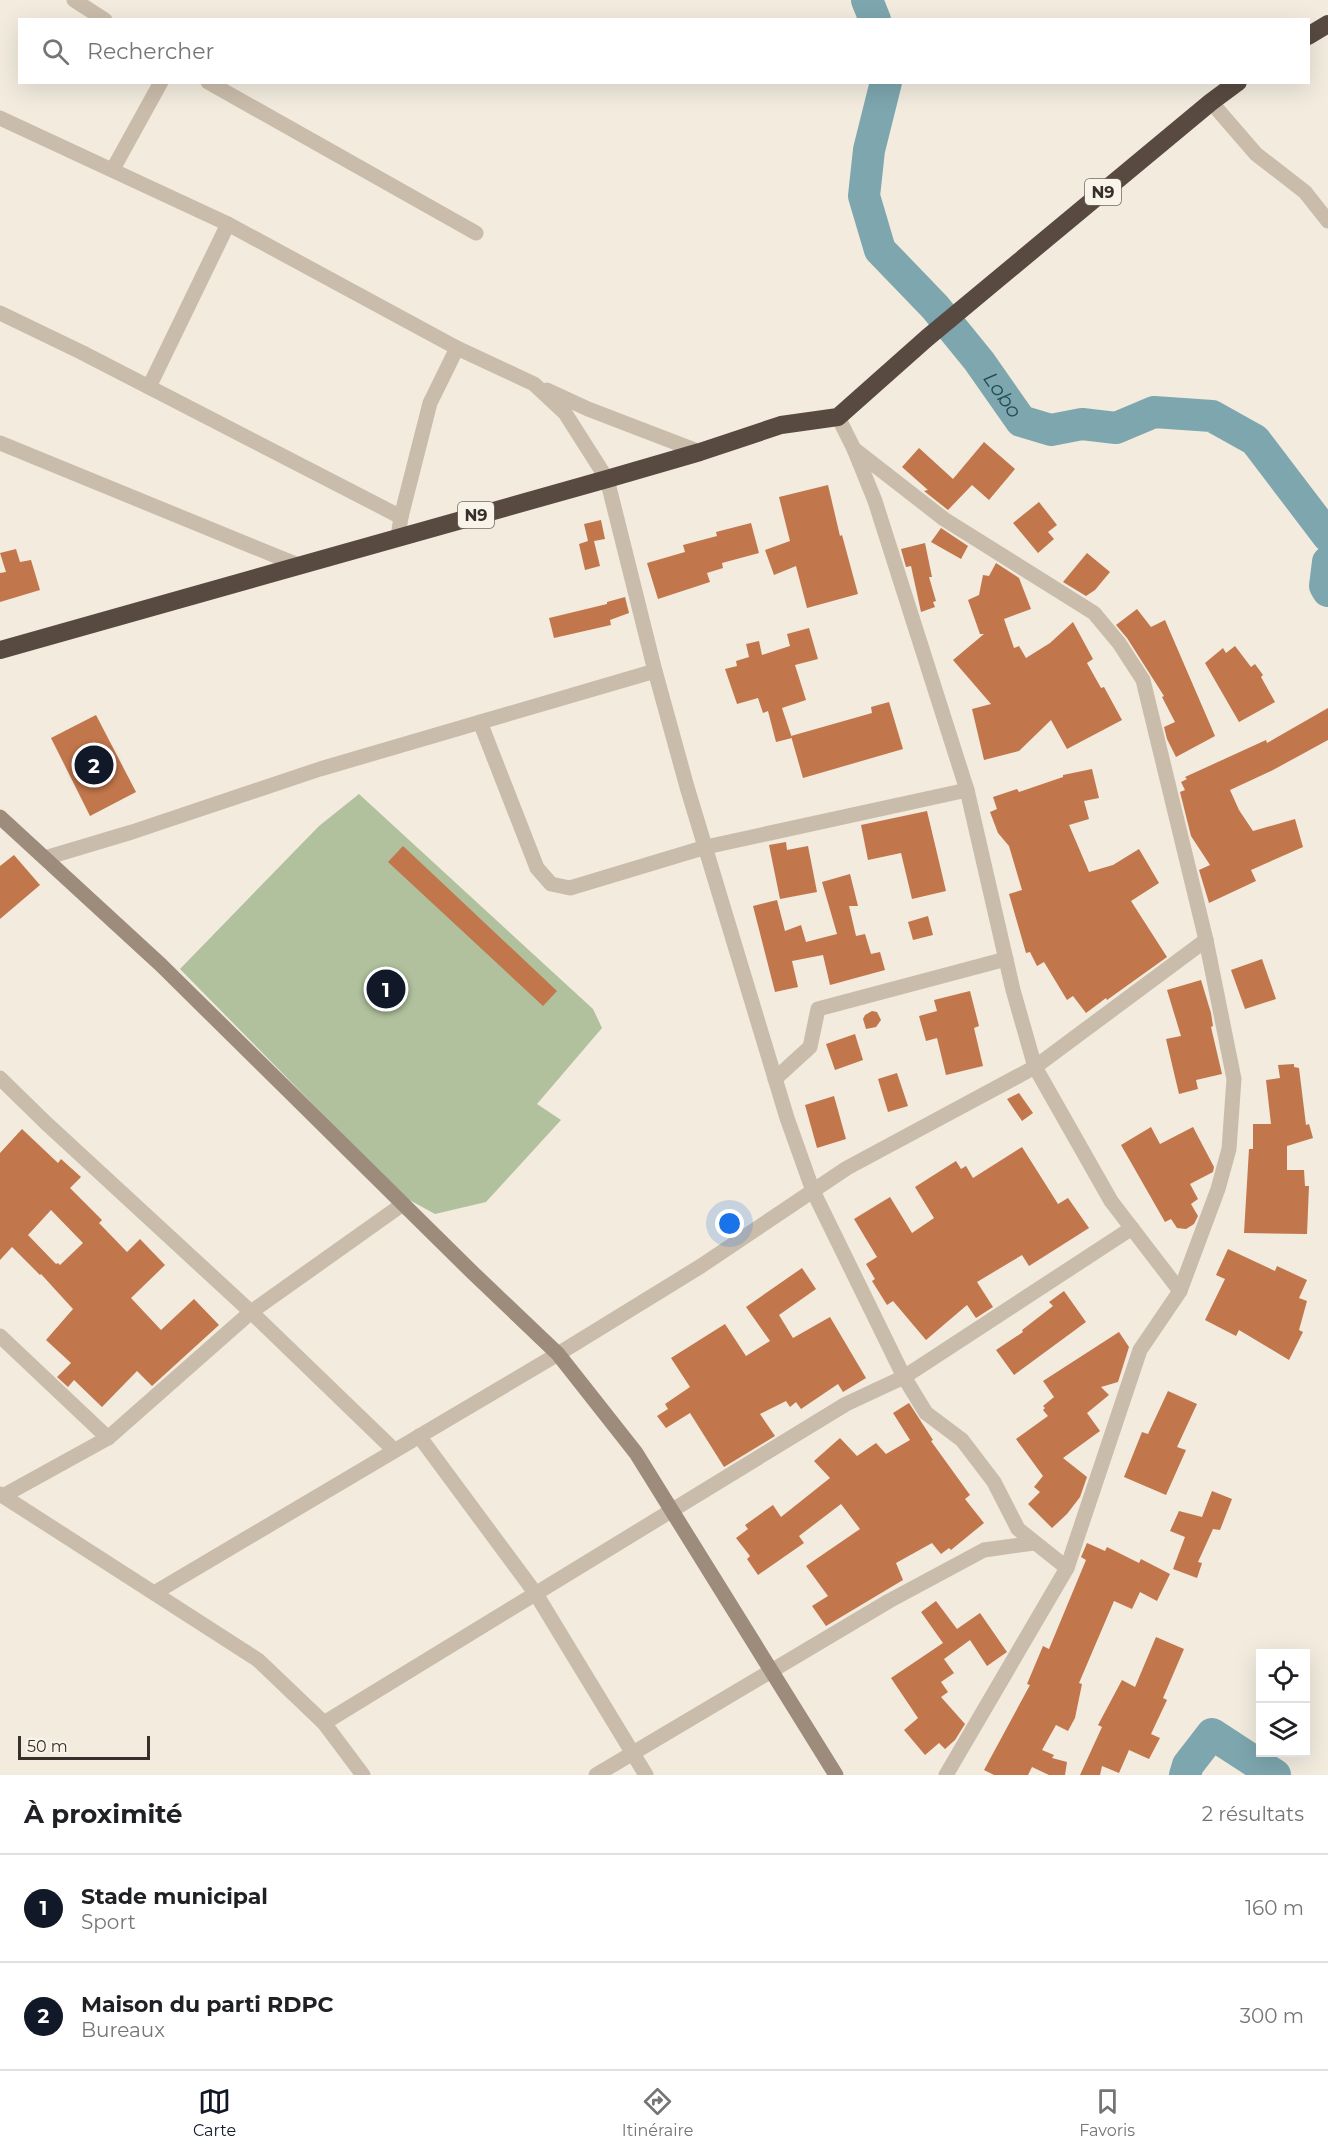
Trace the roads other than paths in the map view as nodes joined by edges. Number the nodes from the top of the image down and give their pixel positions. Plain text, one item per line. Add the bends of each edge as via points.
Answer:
1 (75, 0) edge
2 (102, 18) edge
3 (1328, 24) edge
4 (1310, 35) edge
5 (160, 84) edge
6 (212, 84) edge
7 (1235, 84) edge
8 (1211, 102) junction
9 (0, 118) edge
10 (113, 169) junction
11 (1328, 221) edge
12 (228, 224) junction
13 (476, 233) dead end
14 (0, 314) edge
15 (457, 348) junction
16 (534, 384) junction
17 (149, 387) junction
18 (838, 417) junction
19 (0, 443) edge
20 (854, 449) junction
21 (700, 452) junction
22 (607, 479) junction
23 (401, 517) junction
24 (398, 537) junction
25 (298, 565) junction
26 (0, 650) edge
27 (655, 670) junction
28 (480, 723) junction
29 (967, 790) junction
30 (0, 817) edge
31 (706, 847) junction
32 (45, 858) junction
33 (1206, 940) junction
34 (1006, 959) junction
35 (1035, 1067) junction
36 (0, 1078) edge
37 (775, 1079) junction
38 (813, 1191) junction
39 (403, 1204) junction
40 (1132, 1228) junction
41 (1180, 1291) junction
42 (251, 1312) junction
43 (0, 1336) edge
44 (558, 1354) junction
45 (904, 1377) junction
46 (419, 1436) junction
47 (108, 1437) junction
48 (394, 1450) junction
49 (2, 1495) edge
50 (673, 1510) junction
51 (1034, 1543) junction
52 (1067, 1568) junction
53 (156, 1592) junction
54 (536, 1594) junction
55 (772, 1670) junction
56 (324, 1723) junction
57 (632, 1754) junction
58 (363, 1775) edge
59 (596, 1775) edge
60 (646, 1775) edge
61 (836, 1775) edge
62 (946, 1775) edge

1 - 2 street
3 - 4 highway
5 - 10 street
6 - 13 street
7 - 8 highway, N9
8 - 11 street via 1256,154 1305,192
8 - 18 highway, N9
9 - 10 street
10 - 12 street
12 - 15 street
12 - 17 street
14 - 17 street
15 - 16 street
15 - 23 street via 430,403
16 - 21 street
16 - 22 street via 565,413
17 - 23 street
18 - 20 street
18 - 21 highway, N9 via 781,425
19 - 25 street
20 - 29 street via 875,501
20 - 33 street via 944,519 1094,613 1119,643 1143,680
21 - 22 highway, N9
22 - 24 highway, N9
22 - 27 street
23 - 24 street
24 - 25 highway, N9
25 - 26 highway, N9
27 - 28 street
27 - 31 street
28 - 31 street via 537,868 551,884 570,888
28 - 32 street
29 - 31 street
29 - 34 street
30 - 32 street
31 - 37 street
32 - 39 street via 169,972
33 - 35 street
33 - 41 street via 1234,1079 1233,1102 1229,1149 1218,1189
34 - 35 street
34 - 37 street via 818,1009 810,1047
35 - 38 street via 847,1168
35 - 40 street via 1111,1202
36 - 42 street
37 - 38 street
38 - 44 street
38 - 45 street
39 - 42 street
39 - 44 street
40 - 41 street
40 - 45 street
41 - 52 street via 1140,1350
42 - 47 street
42 - 48 street
43 - 47 street
44 - 46 street
44 - 50 street via 636,1453
45 - 50 street via 846,1404
45 - 51 street via 926,1413 962,1440 994,1482 1018,1529
46 - 48 street
46 - 54 street
47 - 49 street
48 - 53 street
49 - 53 street
50 - 54 street
50 - 55 street
51 - 52 street
51 - 55 street via 984,1550
52 - 62 street
53 - 56 street via 258,1660
54 - 56 street
54 - 57 street
55 - 57 street
55 - 61 street
56 - 58 street
57 - 59 street
57 - 60 street

